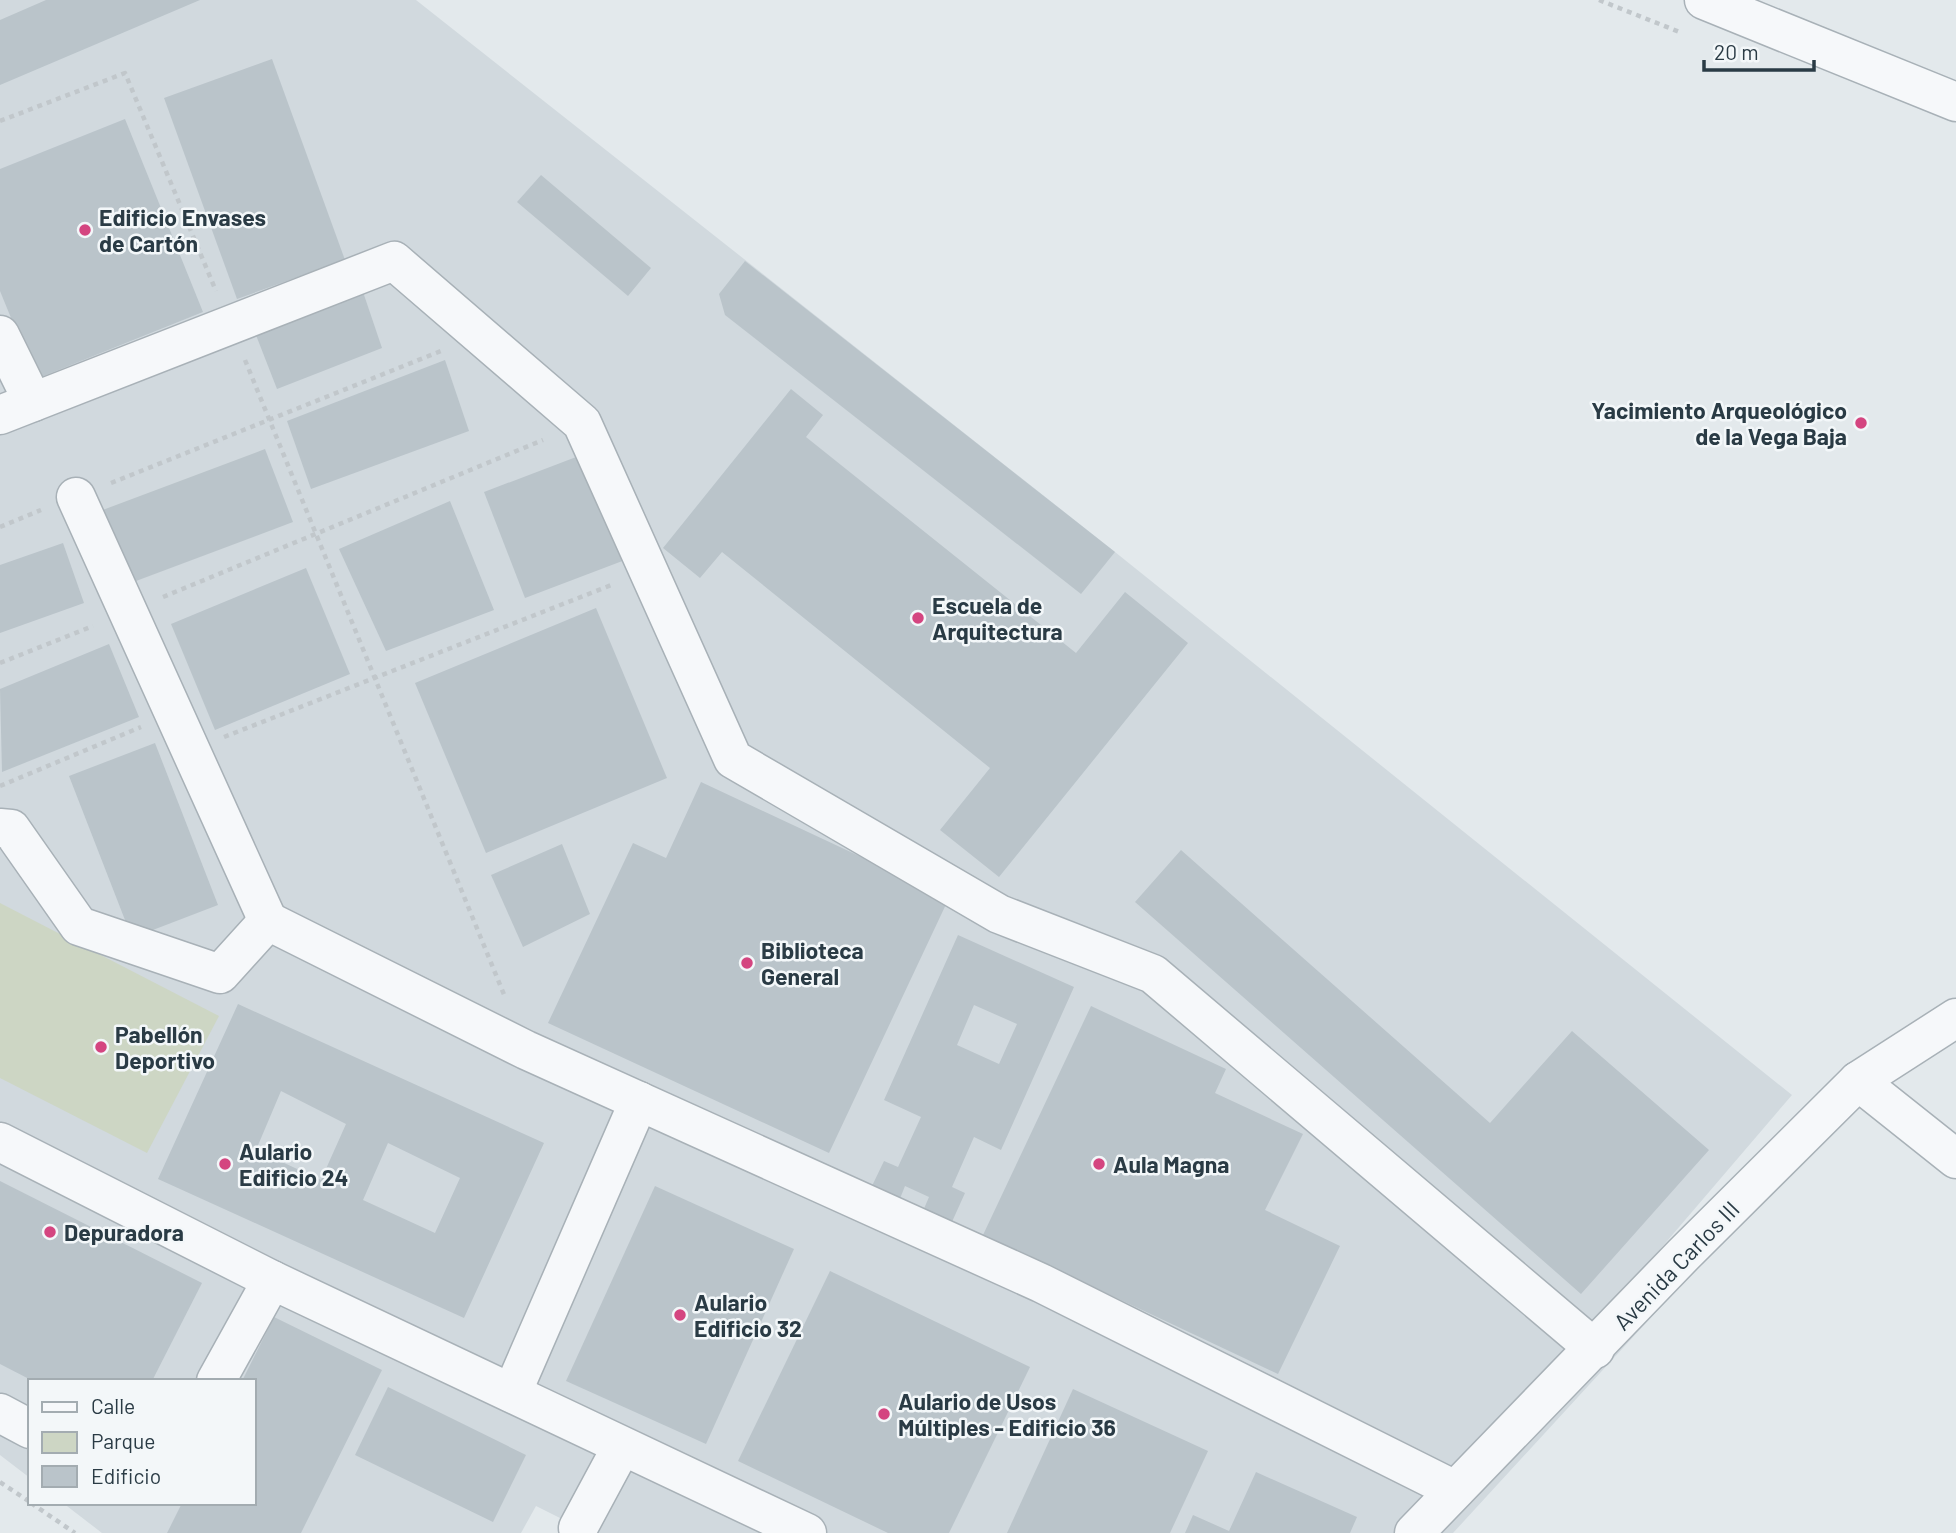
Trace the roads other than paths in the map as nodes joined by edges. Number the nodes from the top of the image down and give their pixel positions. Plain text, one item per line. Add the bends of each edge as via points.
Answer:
1 (1704, 0) edge
2 (1956, 102) edge
3 (0, 335) edge
4 (16, 409) edge
5 (76, 497) road end
6 (0, 828) edge
7 (268, 921) junction
8 (1956, 1018) edge
9 (1858, 1081) junction
10 (639, 1101) junction
11 (0, 1142) edge
12 (1956, 1159) edge
13 (272, 1280) junction
14 (1595, 1349) junction
15 (217, 1379) edge
16 (512, 1393) junction
17 (0, 1413) edge
18 (28, 1428) edge
19 (621, 1448) junction
20 (1455, 1490) junction
21 (578, 1528) dead end
22 (1424, 1530) edge
23 (807, 1533) edge

1 - 2 street
3 - 4 street
4 - 14 street via 394,261 582,423 733,759 999,914 1153,974
5 - 7 street
6 - 7 street via 11,829 79,926 220,974
7 - 10 street
8 - 9 street, Avenida Carlos III
9 - 12 street
9 - 14 street, Avenida Carlos III
10 - 16 street
10 - 20 street via 1041,1283
11 - 13 street
13 - 15 street
13 - 16 street
14 - 20 street, Avenida Carlos III
16 - 19 street
17 - 18 street
19 - 21 street
19 - 23 street
20 - 22 street, Avenida Carlos III

